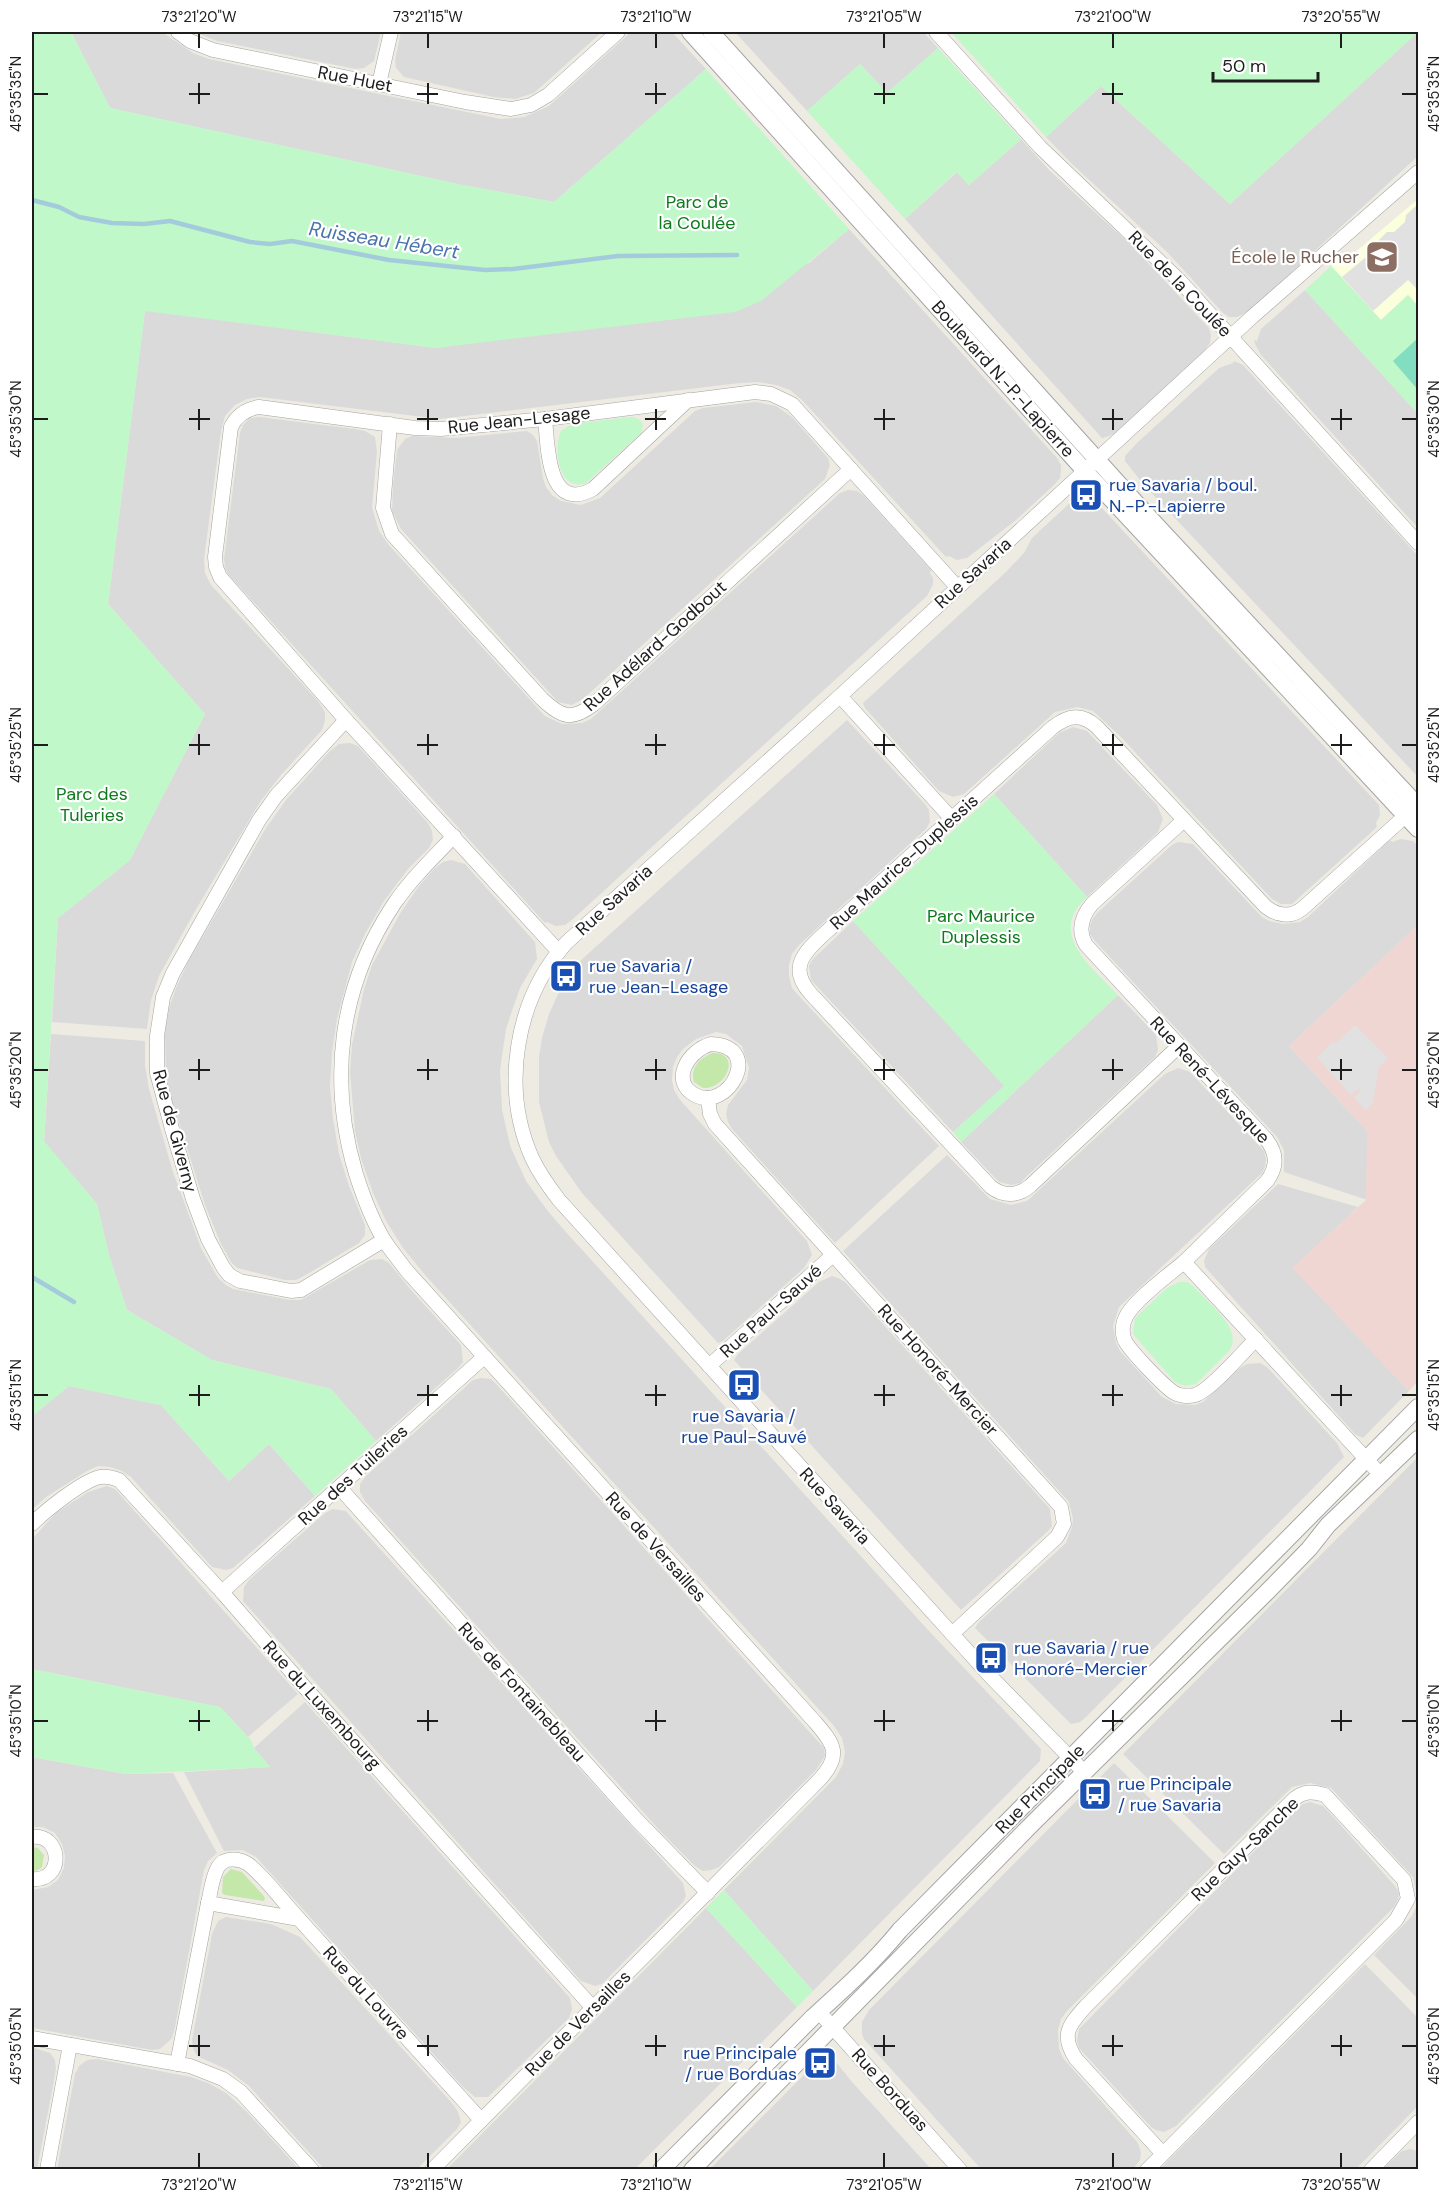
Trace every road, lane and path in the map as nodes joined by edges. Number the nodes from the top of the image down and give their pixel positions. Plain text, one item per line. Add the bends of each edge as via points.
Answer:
1 (178, 32) edge
2 (391, 32) edge
3 (618, 32) edge
4 (690, 32) edge
5 (711, 32) edge
6 (936, 32) edge
7 (379, 84) junction
8 (1419, 172) edge
9 (1230, 336) junction
10 (688, 400) junction
11 (545, 419) junction
12 (390, 424) junction
13 (1090, 465) junction
14 (851, 469) junction
15 (1419, 543) edge
16 (957, 587) junction
17 (840, 696) junction
18 (346, 720) junction
19 (1414, 809) edge
20 (952, 819) junction
21 (1184, 820) junction
22 (1419, 829) edge
23 (454, 836) junction
24 (559, 952) junction
25 (1179, 1046) junction
26 (708, 1098) junction
27 (384, 1240) junction
28 (833, 1255) junction
29 (1184, 1262) junction
30 (1256, 1340) junction
31 (484, 1357) junction
32 (709, 1366) junction
33 (1419, 1407) edge
34 (1419, 1439) edge
35 (1366, 1461) junction
36 (1380, 1474) junction
37 (340, 1488) junction
38 (32, 1524) edge
39 (222, 1592) junction
40 (952, 1634) junction
41 (1070, 1758) junction
42 (1085, 1773) junction
43 (32, 1837) edge
44 (32, 1879) edge
45 (708, 1893) junction
46 (208, 1903) junction
47 (298, 1919) junction
48 (593, 2008) junction
49 (819, 2012) junction
50 (833, 2026) junction
51 (32, 2038) edge
52 (70, 2045) junction
53 (177, 2064) junction
54 (481, 2120) junction
55 (1416, 2129) edge
56 (1163, 2154) junction
57 (47, 2169) edge
58 (312, 2169) edge
59 (432, 2169) edge
60 (661, 2169) edge
61 (692, 2169) edge
62 (960, 2169) edge
63 (1147, 2169) edge
64 (1371, 2169) edge

1 - 7 street, Rue Huet via 213,50
2 - 7 street
3 - 7 street, Rue Huet via 548,95 525,107 502,109
4 - 13 street, Boulevard N.-P.-Lapierre
5 - 13 street, Boulevard N.-P.-Lapierre
6 - 9 street, Rue de la Coulée via 1040,147 1154,255
8 - 9 street, Rue Savaria
9 - 13 street, Rue Savaria
9 - 15 street, Rue de la Coulée
10 - 11 street, Rue Jean-Lesage
10 - 11 street via 593,489 581,494 563,491 554,481
10 - 14 street, Rue Jean-Lesage via 755,392 779,396 792,404
11 - 12 street, Rue Jean-Lesage via 441,429
12 - 14 street, Rue Adélard-Godbout via 383,508 392,534 542,699 568,716 578,715 594,704
12 - 18 street, Rue Jean-Lesage via 259,407 242,413 231,427 215,557 217,571
13 - 16 street, Rue Savaria
13 - 19 street, Boulevard N.-P.-Lapierre
14 - 16 street, Rue Jean-Lesage
16 - 17 street, Rue Savaria
17 - 20 street
17 - 24 street, Rue Savaria
18 - 23 street, Rue Jean-Lesage
18 - 27 street, Rue de Giverny via 259,820 189,942 163,997 157,1036 158,1073 193,1199 208,1239 229,1275 240,1281 301,1290
19 - 21 street, Rue Maurice-Duplessis via 1303,908 1284,915 1266,907
19 - 22 street, Boulevard N.-P.-Lapierre
20 - 21 street, Rue Maurice-Duplessis via 1053,727 1078,716 1097,727
20 - 25 street, Rue Maurice-Duplessis via 813,945 802,958 799,971 811,994 991,1187 1007,1194 1024,1191
21 - 25 street, Rue René-Lévesque via 1092,904 1080,929 1086,945
23 - 24 street, Rue Jean-Lesage
23 - 27 street, Rue de Versailles via 411,882 387,916 365,958 345,1026 341,1083 345,1131 362,1192
24 - 32 street, Rue Savaria via 528,1008 516,1064 518,1111 532,1157 559,1200
25 - 29 street, Rue René-Lévesque via 1266,1139 1276,1162 1267,1181
26 - 26 street via 721,1094 738,1074 738,1058 723,1046 711,1044 701,1048 683,1071 682,1079 688,1090
26 - 28 street, Rue Honoré-Mercier via 715,1124
27 - 31 street, Rue de Versailles
28 - 32 street, Rue Paul-Sauvé
28 - 40 street, Rue Honoré-Mercier via 1059,1503 1064,1514 1063,1527 1054,1541
29 - 30 street
29 - 30 street via 1136,1303 1125,1318 1125,1340 1144,1363 1173,1392 1192,1396 1209,1387
30 - 35 street
31 - 37 street, Rue des Tuileries
31 - 45 street, Rue de Versailles via 832,1743 833,1761 825,1773
32 - 40 street, Rue Savaria
33 - 35 street, Rue Principale
34 - 36 street, Rue Principale
35 - 36 street
35 - 41 street, Rue Principale
36 - 42 street, Rue Principale
37 - 39 street, Rue des Tuileries
37 - 45 street, Rue de Fontainebleau via 636,1819
38 - 39 street, Rue du Luxembourg via 88,1482 102,1476 114,1478
39 - 48 street, Rue du Luxembourg
40 - 41 street, Rue Savaria
41 - 42 street, Rue Savaria
41 - 49 street, Rue Principale
42 - 50 street, Rue Principale
43 - 44 street via 47,1840 55,1859 49,1875
45 - 48 street, Rue de Versailles
46 - 47 street
46 - 47 street, Rue du Louvre via 219,1866 225,1861 242,1860
46 - 53 street, Rue du Louvre
47 - 54 street, Rue du Louvre
48 - 54 street, Rue de Versailles
49 - 50 street, Rue Borduas
49 - 60 street, Rue Principale
50 - 61 street, Rue Principale
50 - 62 street, Rue Borduas
51 - 52 street
52 - 53 street
52 - 57 street
53 - 58 street via 200,2069 232,2084
54 - 59 street, Rue de Versailles
55 - 64 street
56 - 56 street, Rue Guy-Sanche via 1076,2059 1068,2045 1068,2031 1076,2016 1294,1799 1310,1792 1325,1795 1404,1880 1409,1895 1406,1904 1396,1920
56 - 63 street, Rue Guy-Sanche

